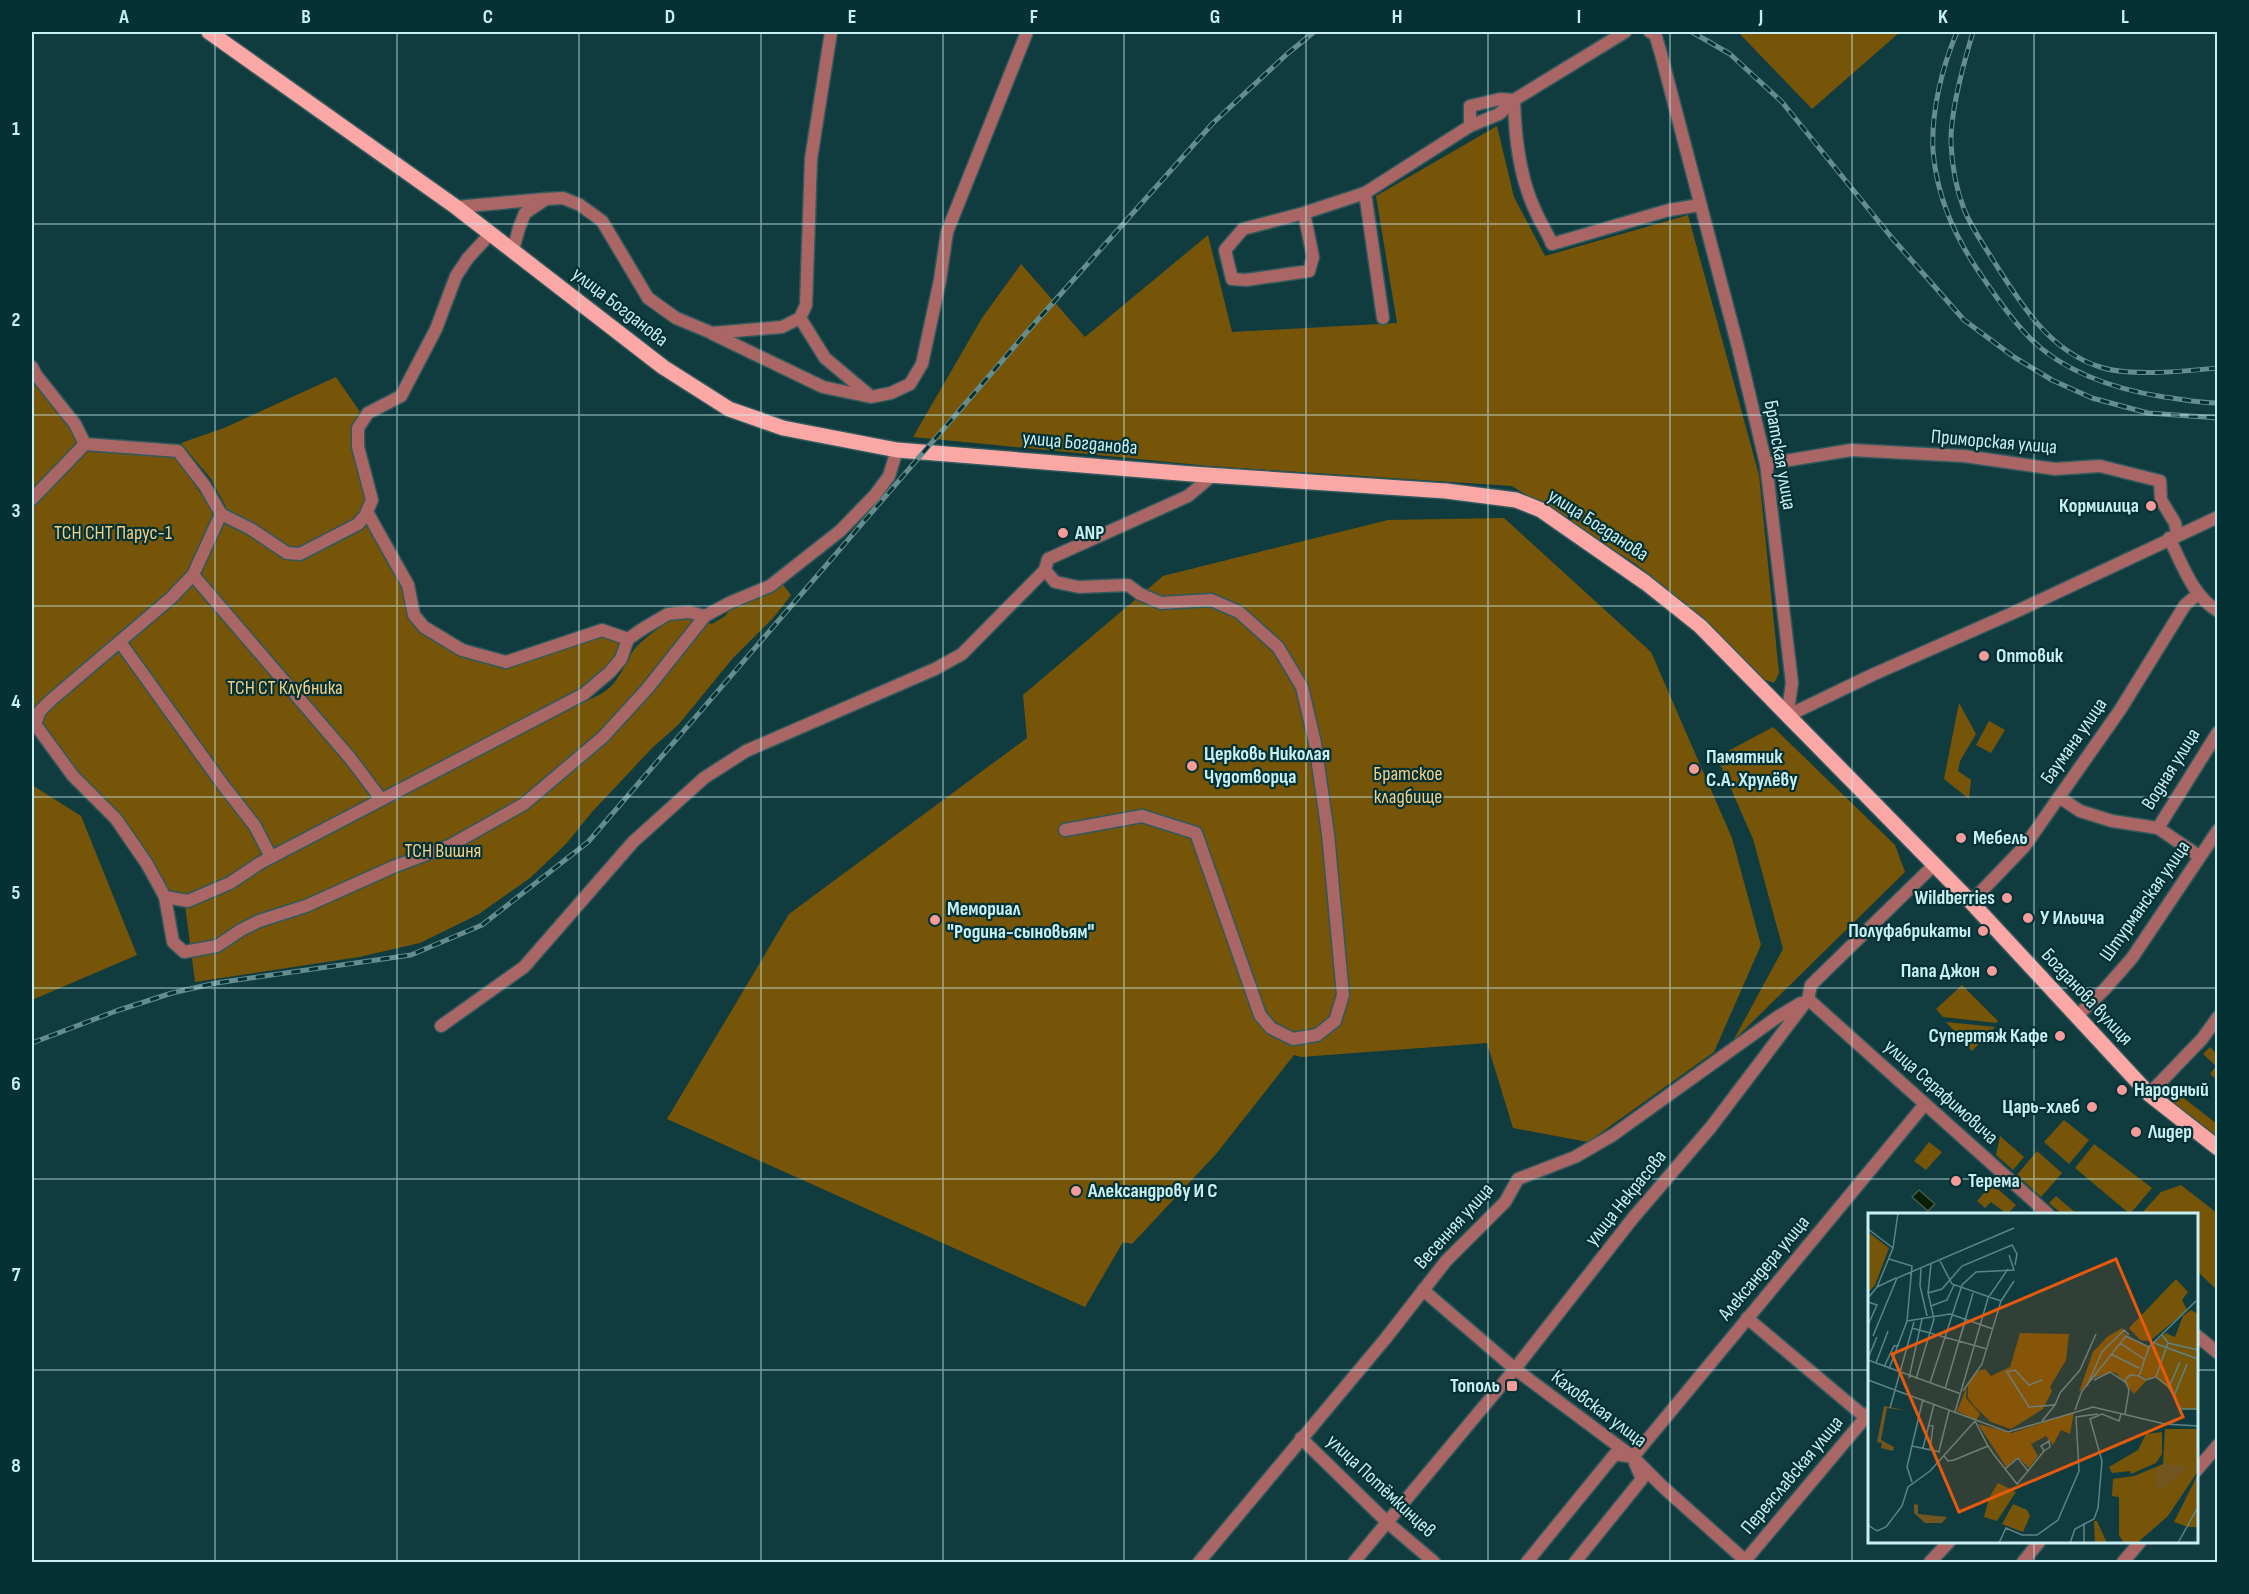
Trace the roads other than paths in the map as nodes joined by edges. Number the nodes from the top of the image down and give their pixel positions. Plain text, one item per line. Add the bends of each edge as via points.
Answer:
1 (209, 32) edge
2 (831, 32) edge
3 (1027, 32) edge
4 (1625, 32) edge
5 (1650, 32) edge
6 (1514, 100) junction
7 (1470, 126) junction
8 (1365, 193) junction
9 (546, 199) junction
10 (1700, 205) junction
11 (456, 207) junction
12 (1304, 213) junction
13 (491, 233) junction
14 (513, 250) junction
15 (800, 318) junction
16 (1383, 318) dead end
17 (712, 333) junction
18 (32, 367) edge
19 (871, 397) junction
20 (84, 444) junction
21 (897, 450) junction
22 (1766, 464) junction
23 (1213, 475) junction
24 (32, 499) edge
25 (367, 512) junction
26 (221, 514) junction
27 (2217, 517) edge
28 (2173, 536) junction
29 (1045, 570) junction
30 (193, 575) junction
31 (2198, 594) junction
32 (2217, 611) edge
33 (705, 616) junction
34 (628, 639) junction
35 (120, 642) junction
36 (1787, 716) junction
37 (33, 724) edge
38 (2217, 732) edge
39 (2059, 797) junction
40 (381, 799) junction
41 (2158, 828) junction
42 (1065, 830) dead end
43 (2217, 830) edge
44 (2199, 856) junction
45 (271, 857) junction
46 (1934, 865) junction
47 (165, 897) junction
48 (1971, 902) junction
49 (1808, 999) junction
50 (2076, 1017) junction
51 (2217, 1017) edge
52 (441, 1026) dead end
53 (2150, 1094) junction
54 (1925, 1104) junction
55 (2217, 1148) edge
56 (2033, 1210) edge
57 (1423, 1290) junction
58 (1747, 1318) junction
59 (2198, 1337) edge
60 (2217, 1353) edge
61 (1515, 1369) junction
62 (1867, 1415) edge
63 (1301, 1438) junction
64 (2217, 1445) edge
65 (1633, 1457) junction
66 (2198, 1469) edge
67 (1388, 1523) junction
68 (1948, 1543) edge
69 (2038, 1543) edge
70 (2139, 1543) edge
71 (1746, 1562) edge
72 (1199, 1563) edge
73 (1354, 1563) edge
74 (1434, 1563) edge
75 (1527, 1563) edge
76 (1575, 1563) edge
77 (1930, 1563) edge
78 (2023, 1563) edge
79 (2123, 1563) edge

1 - 11 main road, улица Богданова
2 - 15 street via 811,159 806,305
3 - 19 street via 947,231 922,364 910,384
4 - 6 street
5 - 10 street, Братская улица via 1655,34 1661,54
6 - 7 street via 1499,114
6 - 7 street via 1470,106
6 - 10 street via 1525,184 1552,244 1669,210
7 - 8 street
8 - 12 street
8 - 16 street
9 - 11 street
9 - 14 street via 525,213
9 - 17 street via 563,198 602,221 648,298 676,318
10 - 22 street, Братская улица
11 - 13 main road, улица Богданова
12 - 12 street via 1314,257 1309,271 1232,279 1225,250 1243,229
13 - 14 main road, улица Богданова
13 - 25 street via 456,276 436,329 401,396 368,413 358,428 358,447 372,500
14 - 21 main road, улица Богданова via 663,367 729,409 783,428
15 - 17 street via 782,327
15 - 19 street via 825,358
17 - 19 street via 823,387
18 - 20 street via 75,424
20 - 24 street
20 - 26 street via 178,451
21 - 23 main road, улица Богданова
21 - 33 street via 882,486 840,531 770,586
22 - 28 street, Приморская улица via 1851,450 1964,456 2055,469 2100,466 2160,481 2161,500 2175,523
22 - 36 street, Братская улица via 1792,683
23 - 29 street via 1188,495 1048,560
23 - 36 main road, улица Богданова via 1446,491 1516,500 1541,510 1700,626
25 - 26 street via 358,524 300,554 287,553
25 - 34 street via 408,585 414,615 423,627 462,650 506,662 602,630
26 - 30 street
27 - 28 street
28 - 31 street
28 - 36 street
29 - 42 street via 1055,582 1079,587 1128,585 1161,603 1212,600 1239,612 1278,647 1302,687 1316,743 1329,834 1343,995 1335,1021 1317,1035 1293,1039 1271,1028 1260,1015 1196,833 1142,816
29 - 52 street via 962,654 746,751 704,778 633,842 524,967
30 - 35 street
30 - 40 street
31 - 32 street
31 - 39 street, Баумана улица via 2185,605 2120,710
33 - 34 street via 689,612 668,614
33 - 47 street via 603,738 524,804 451,845 306,906 259,921 217,946 184,952 173,942
34 - 40 street via 621,659 584,694
35 - 37 street via 51,700
35 - 45 street via 255,826
36 - 46 main road, улица Богданова
37 - 47 street via 73,776 116,819
38 - 41 street, Водная улица
39 - 41 street, Водная улица via 2079,811
39 - 48 street, Баумана улица via 2024,847
40 - 45 street
41 - 44 street, Водная улица
43 - 44 street, Штурманская улица
44 - 50 street, Штурманская улица via 2132,958
45 - 47 street via 230,883 188,901
46 - 48 main road, Богданова вулиця
46 - 49 street, улица Некрасова via 1811,985
48 - 50 main road, Богданова вулиця
49 - 54 street, улица Серафимовича
49 - 57 street, Весенняя улица via 1613,1135 1575,1157 1518,1179 1505,1202
49 - 61 street, улица Некрасова via 1711,1127 1633,1218
50 - 53 main road, Богданова вулиця
51 - 53 street via 2202,1039
53 - 55 main road, Богданова вулиця
54 - 56 street, улица Серафимовича
54 - 58 street, Александера улица
57 - 61 street, Каховская улица
57 - 63 street, Весенняя улица
58 - 62 street
58 - 65 street, Александера улица
59 - 60 street
61 - 65 street, Каховская улица
61 - 67 street, улица Некрасова
62 - 71 street, Переяславская улица
63 - 67 street, улица Потёмкинцев
63 - 72 street, Весенняя улица
64 - 66 street
65 - 71 street, Каховская улица
65 - 75 street via 1615,1454
65 - 76 street via 1642,1479
67 - 73 street, улица Некрасова
67 - 74 street, улица Потёмкинцев
68 - 77 street
69 - 78 street
70 - 79 street

